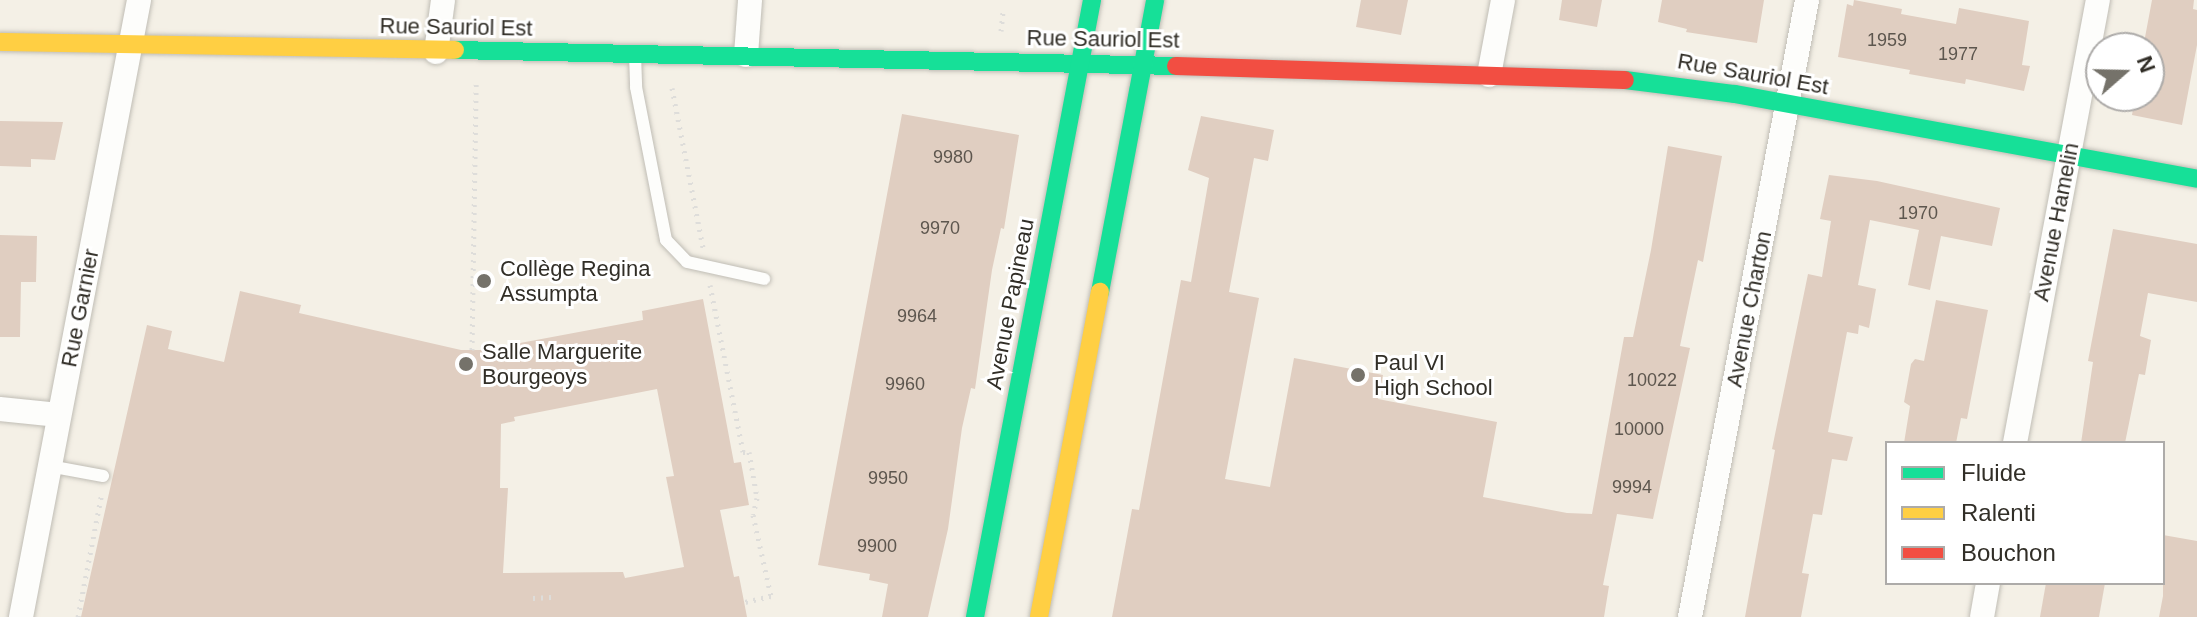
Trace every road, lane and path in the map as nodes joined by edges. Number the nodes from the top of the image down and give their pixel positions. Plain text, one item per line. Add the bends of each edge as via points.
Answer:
1 (139, 0) edge
2 (443, 0) edge
3 (750, 0) edge
4 (1092, 0) edge
5 (1155, 0) edge
6 (1503, 0) edge
7 (1807, 0) edge
8 (2098, 0) edge
9 (1003, 12) dead end
10 (0, 42) edge
11 (999, 43) dead end
12 (131, 45) junction
13 (436, 52) junction
14 (635, 54) junction
15 (746, 55) junction
16 (1080, 63) junction
17 (1143, 65) junction
18 (1489, 75) junction
19 (476, 84) dead end
20 (672, 88) dead end
21 (1787, 104) junction
22 (2069, 154) junction
23 (2197, 179) edge
24 (707, 267) junction
25 (764, 279) dead end
26 (472, 350) dead end
27 (0, 409) edge
28 (59, 415) junction
29 (2015, 441) edge
30 (49, 466) junction
31 (103, 476) dead end
32 (102, 491) dead end
33 (1988, 585) edge
34 (551, 597) dead end
35 (533, 598) dead end
36 (744, 602) dead end
37 (21, 617) edge
38 (78, 617) edge
39 (975, 617) edge
40 (1039, 617) edge
41 (1690, 617) edge
42 (1982, 617) edge

1 - 12 street, Rue Garnier
2 - 13 street
3 - 15 street
4 - 16 street, Avenue Papineau
5 - 17 street
6 - 18 street
7 - 21 street, Avenue Charton
8 - 22 street, Avenue Hamelin
9 - 11 path
10 - 12 street, Rue Sauriol Est
12 - 13 street, Rue Sauriol Est
12 - 28 street, Rue Garnier
13 - 14 street, Rue Sauriol Est
14 - 15 street, Rue Sauriol Est
14 - 24 lane via 636,87 666,240 687,262
15 - 16 street, Rue Sauriol Est
16 - 17 street, Rue Sauriol Est
16 - 39 street, Avenue Papineau
17 - 18 street, Rue Sauriol Est
17 - 40 street
18 - 21 street, Rue Sauriol Est via 1604,77
19 - 26 path
20 - 24 path
21 - 22 street, Rue Sauriol Est
21 - 41 street, Avenue Charton
22 - 23 street, Rue Sauriol Est
22 - 29 street, Avenue Hamelin
24 - 25 lane
24 - 36 path via 743,452 749,452 757,498 753,515 771,596
27 - 28 street
28 - 30 street, Rue Garnier
30 - 31 lane
30 - 37 street, Rue Garnier
32 - 38 path
33 - 42 street
34 - 35 path

